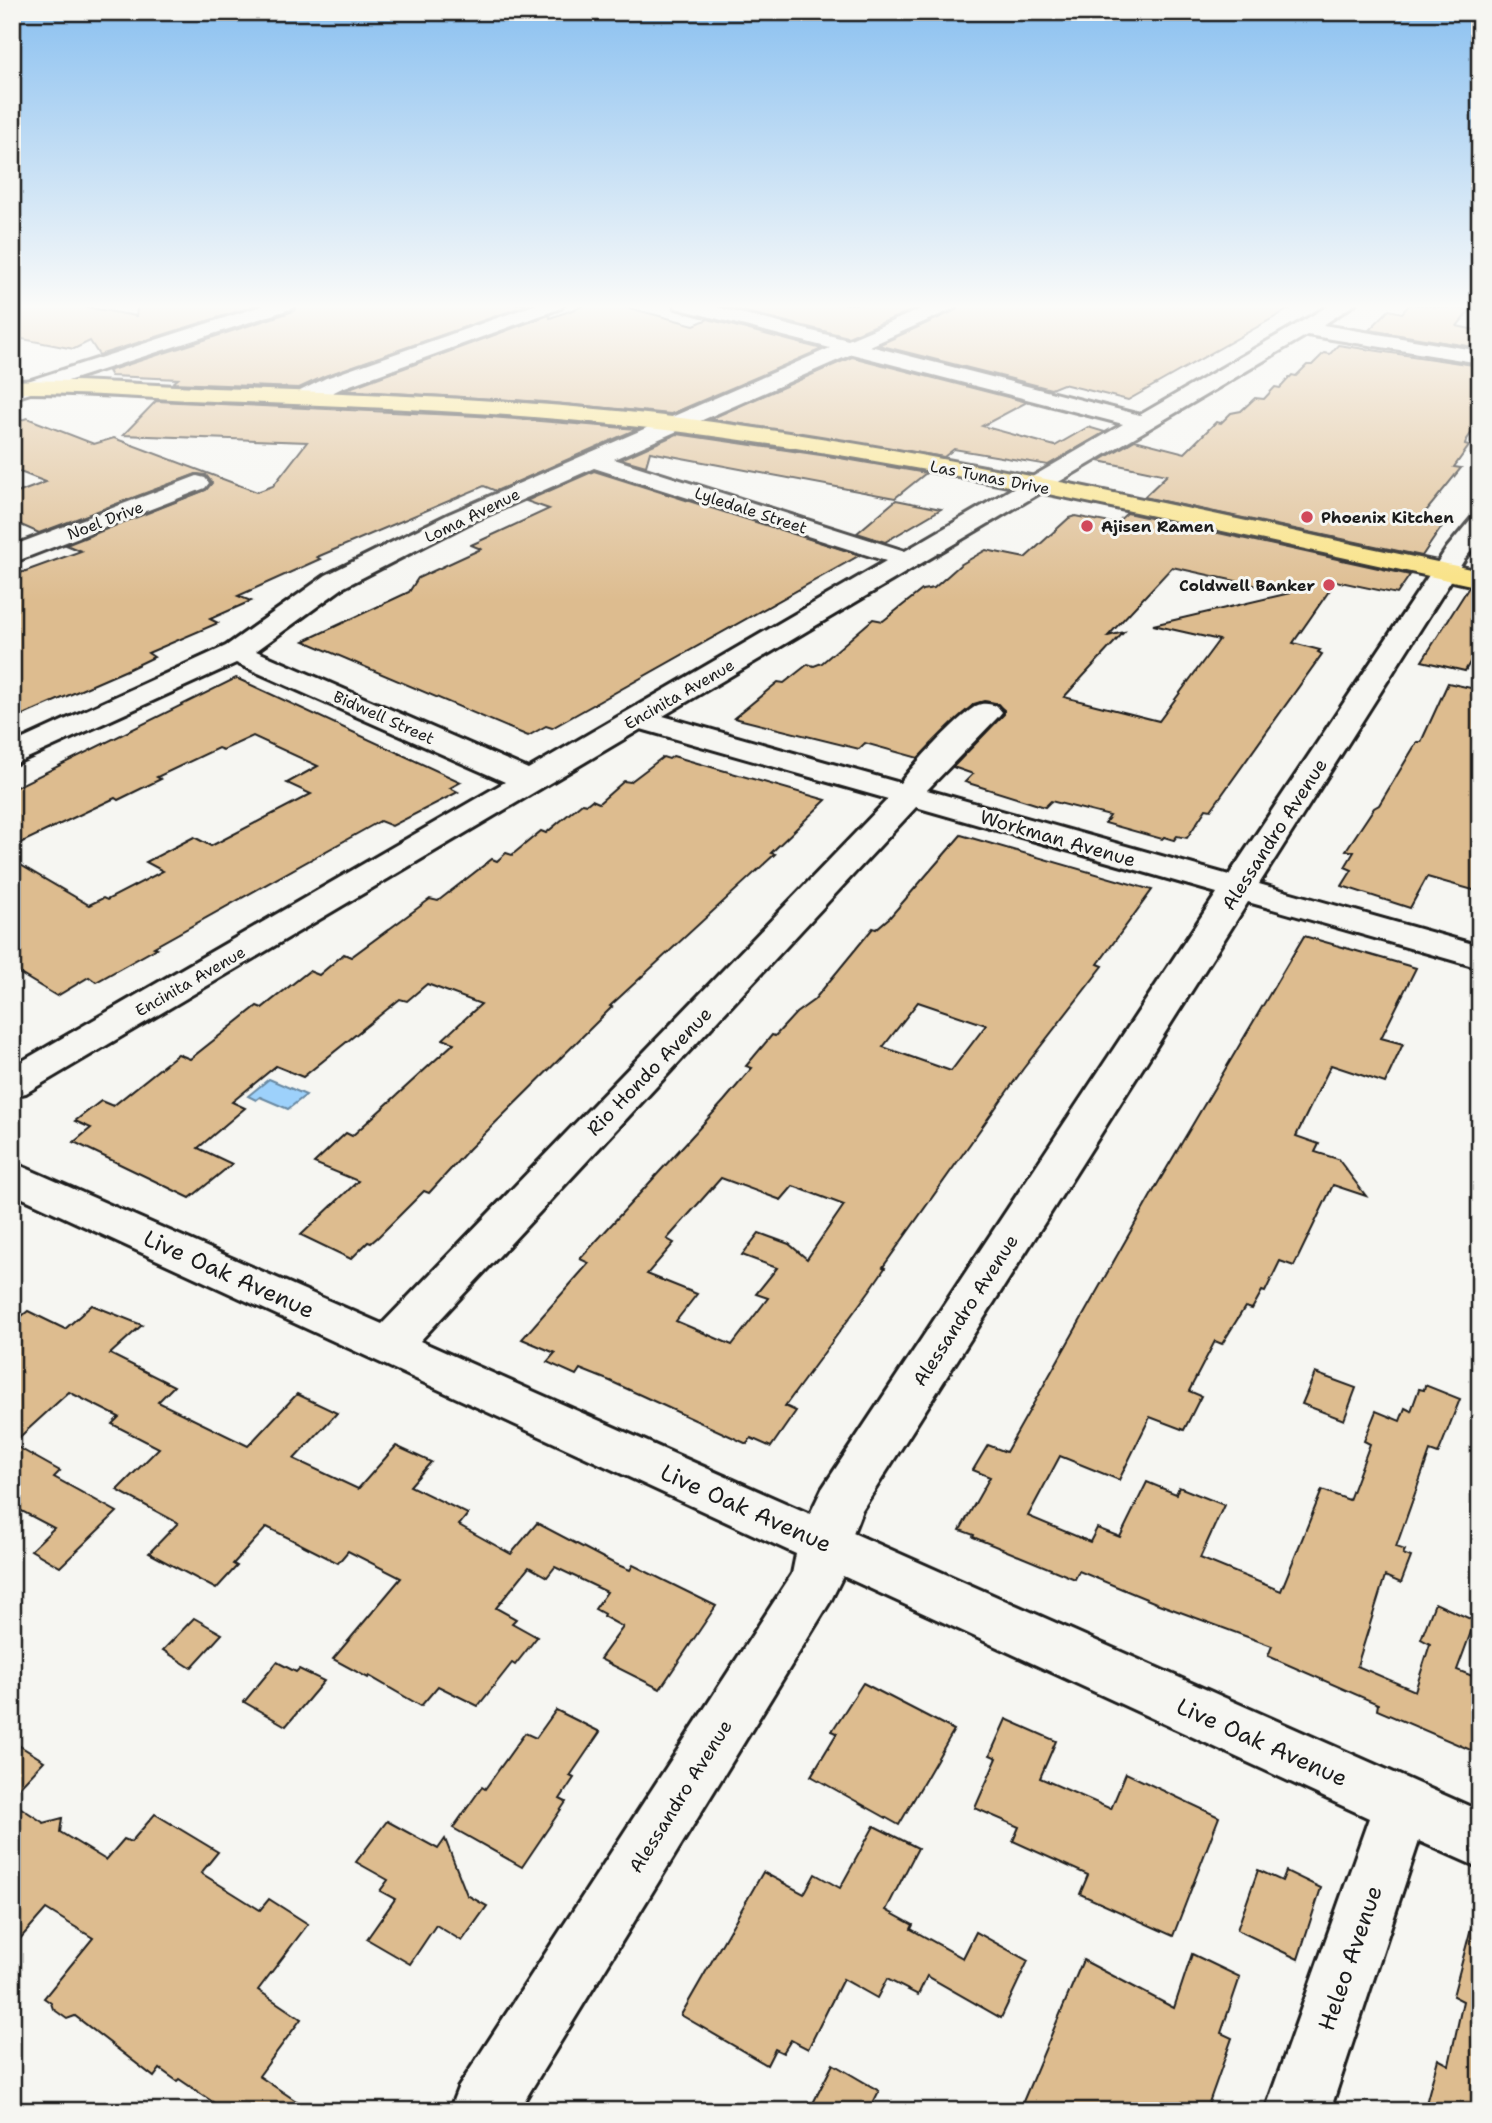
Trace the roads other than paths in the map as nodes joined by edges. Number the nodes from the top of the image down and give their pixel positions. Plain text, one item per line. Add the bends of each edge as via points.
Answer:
1 (448, 403) edge
2 (723, 403) edge
3 (1067, 403) edge
4 (1177, 403) edge
5 (1144, 423) junction
6 (675, 424) junction
7 (593, 460) junction
8 (197, 483) dead end
9 (1036, 486) junction
10 (1480, 524) edge
11 (12, 555) edge
12 (908, 560) junction
13 (1463, 575) edge
14 (236, 652) junction
15 (987, 712) dead end
16 (637, 718) junction
17 (12, 756) edge
18 (532, 782) junction
19 (909, 796) junction
20 (1238, 889) junction
21 (1480, 957) edge
22 (12, 1084) edge
23 (12, 1176) edge
24 (388, 1346) junction
25 (824, 1542) junction
26 (1402, 1805) junction
27 (1480, 1840) edge
28 (481, 2111) edge
29 (1297, 2111) edge

1 - 6 main road, Las Tunas Drive
2 - 6 street, Loma Avenue
3 - 5 street
4 - 5 street, Encinita Avenue
5 - 9 street, Encinita Avenue
6 - 7 street, Loma Avenue
6 - 9 main road, Las Tunas Drive via 813,443
7 - 12 street, Lyledale Street
7 - 14 street, Loma Avenue via 458,519 335,581
8 - 11 street, Noel Drive
9 - 12 street, Encinita Avenue
9 - 13 main road, Las Tunas Drive
10 - 13 street, Alessandro Avenue via 1456,553
12 - 16 street, Encinita Avenue
13 - 20 street, Alessandro Avenue
14 - 17 street, Loma Avenue
14 - 18 street, Bidwell Street
15 - 19 street, Rio Hondo Avenue via 922,776
16 - 18 street, Encinita Avenue
16 - 19 street, Workman Avenue
18 - 22 street, Encinita Avenue
19 - 20 street, Workman Avenue
19 - 24 street, Rio Hondo Avenue
20 - 21 street, Workman Avenue
20 - 25 street, Alessandro Avenue via 840,1503
23 - 24 street, Live Oak Avenue
24 - 25 street, Live Oak Avenue
25 - 26 street, Live Oak Avenue
25 - 28 street, Alessandro Avenue via 817,1579
26 - 27 street, Live Oak Avenue
26 - 29 street, Heleo Avenue

